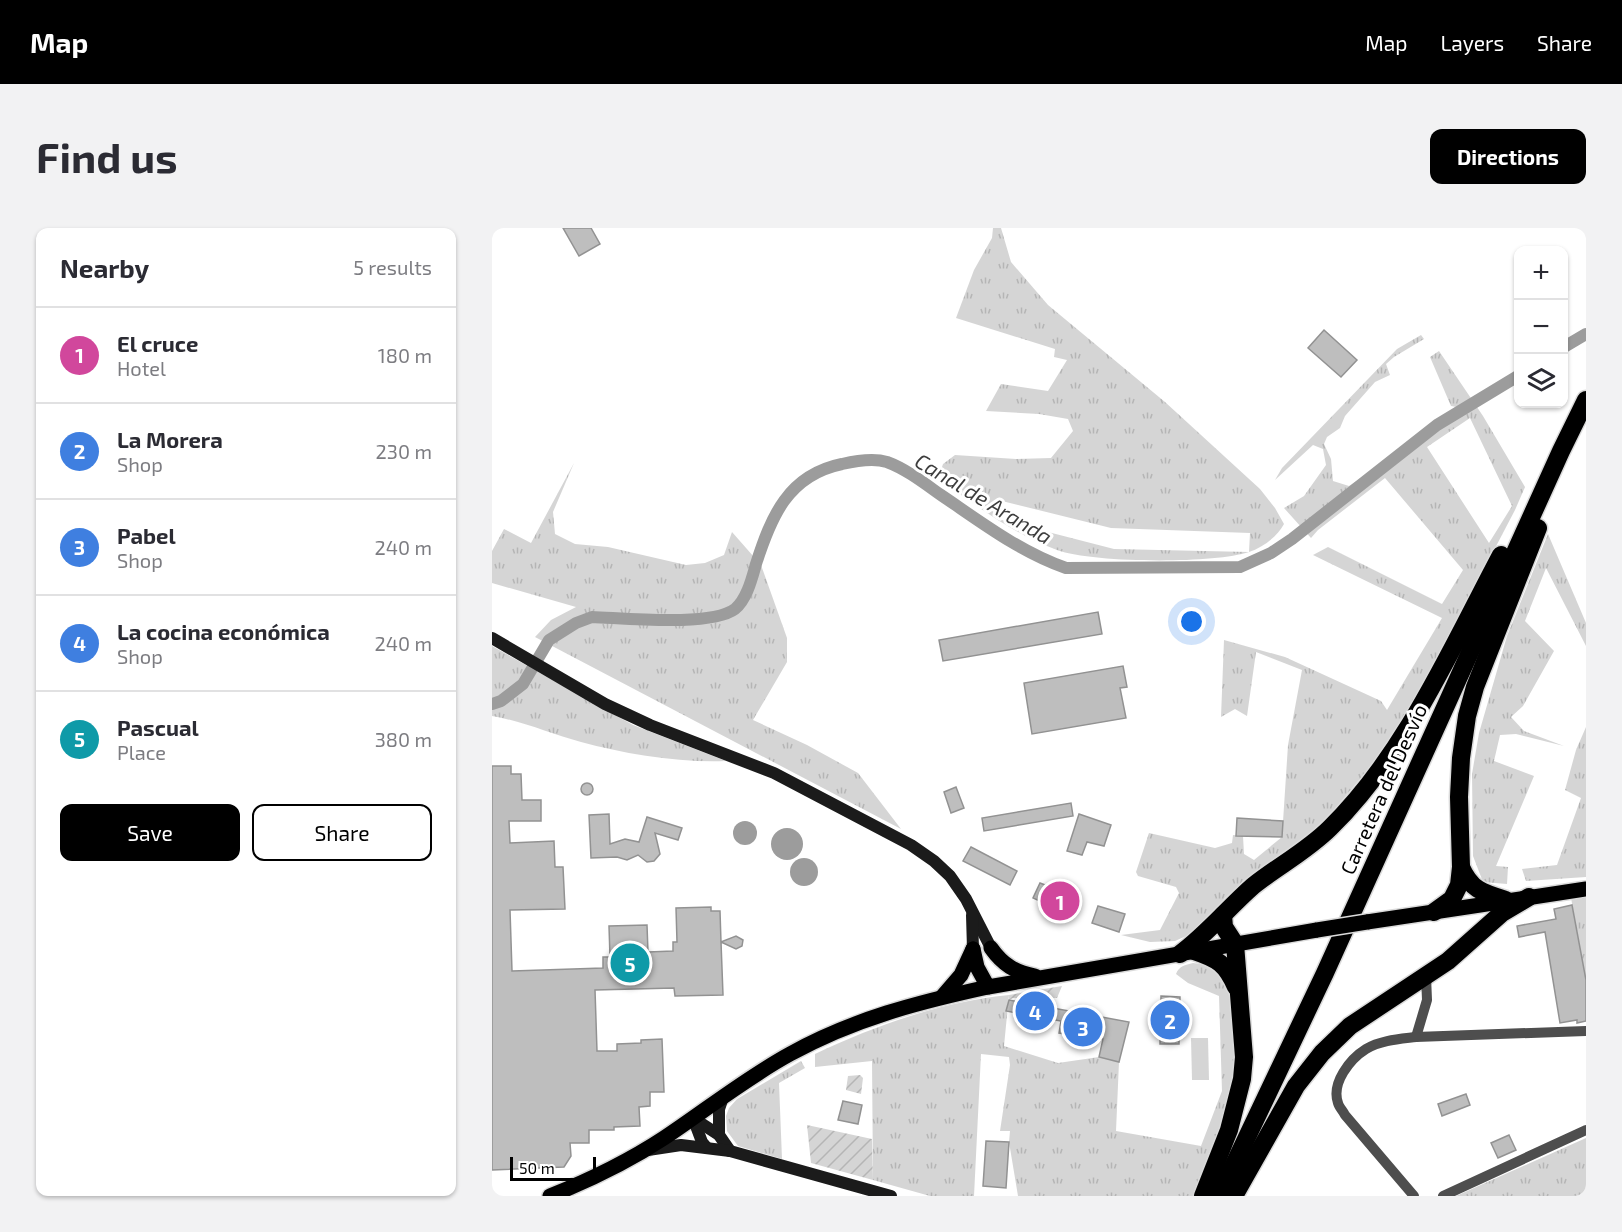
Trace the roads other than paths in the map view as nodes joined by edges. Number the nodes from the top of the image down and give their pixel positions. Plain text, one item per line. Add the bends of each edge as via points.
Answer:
1 (1586, 400) edge
2 (1563, 446) junction
3 (492, 638) edge
4 (1461, 867) junction
5 (1586, 889) edge
6 (1529, 897) junction
7 (1506, 900) junction
8 (971, 910) junction
9 (1434, 912) junction
10 (1223, 915) junction
11 (1235, 944) junction
12 (991, 948) junction
13 (973, 949) junction
14 (1187, 953) junction
15 (1426, 976) junction
16 (1044, 977) junction
17 (988, 987) junction
18 (1238, 991) junction
19 (942, 997) junction
20 (1586, 1031) edge
21 (1416, 1037) junction
22 (723, 1097) junction
23 (693, 1118) junction
24 (1586, 1130) edge
25 (719, 1135) junction
26 (707, 1148) junction
27 (644, 1150) junction
28 (730, 1151) junction
29 (550, 1196) edge
30 (891, 1196) edge
31 (1203, 1196) edge
32 (1219, 1196) edge
33 (1234, 1196) edge
34 (1414, 1196) edge
35 (1443, 1196) edge

1 - 2 highway, Carretera del Desvío
2 - 4 highway via 1542,519 1467,716 1461,758
2 - 10 highway via 1426,696 1370,784 1329,830 1256,884
2 - 32 highway, Carretera del Desvío via 1325,973
3 - 8 street via 605,704 774,773 911,846 950,876
4 - 7 highway via 1479,892
4 - 9 highway via 1452,899
5 - 6 main road
6 - 7 main road
6 - 15 highway via 1502,913
7 - 9 main road
8 - 12 street
8 - 13 street
9 - 11 main road, bridge
10 - 11 highway via 1224,927
10 - 14 highway
11 - 14 main road
11 - 18 highway
12 - 16 main road via 999,960 1019,973
12 - 17 main road via 994,964
13 - 17 main road
13 - 19 main road via 961,975
14 - 16 main road
14 - 18 highway via 1213,958 1227,968
15 - 21 street via 1427,1000
15 - 33 highway via 1350,1026 1322,1053 1296,1086
16 - 17 main road
17 - 19 main road
18 - 31 highway via 1242,1079 1229,1130
19 - 22 main road via 841,1029 787,1056
20 - 21 street
21 - 34 street via 1366,1049 1347,1066 1338,1084 1337,1102
22 - 23 main road
22 - 25 street
23 - 25 street
23 - 26 street
23 - 27 main road
24 - 35 street
25 - 28 street
26 - 27 street via 670,1145
26 - 28 street
27 - 29 main road
28 - 30 street

